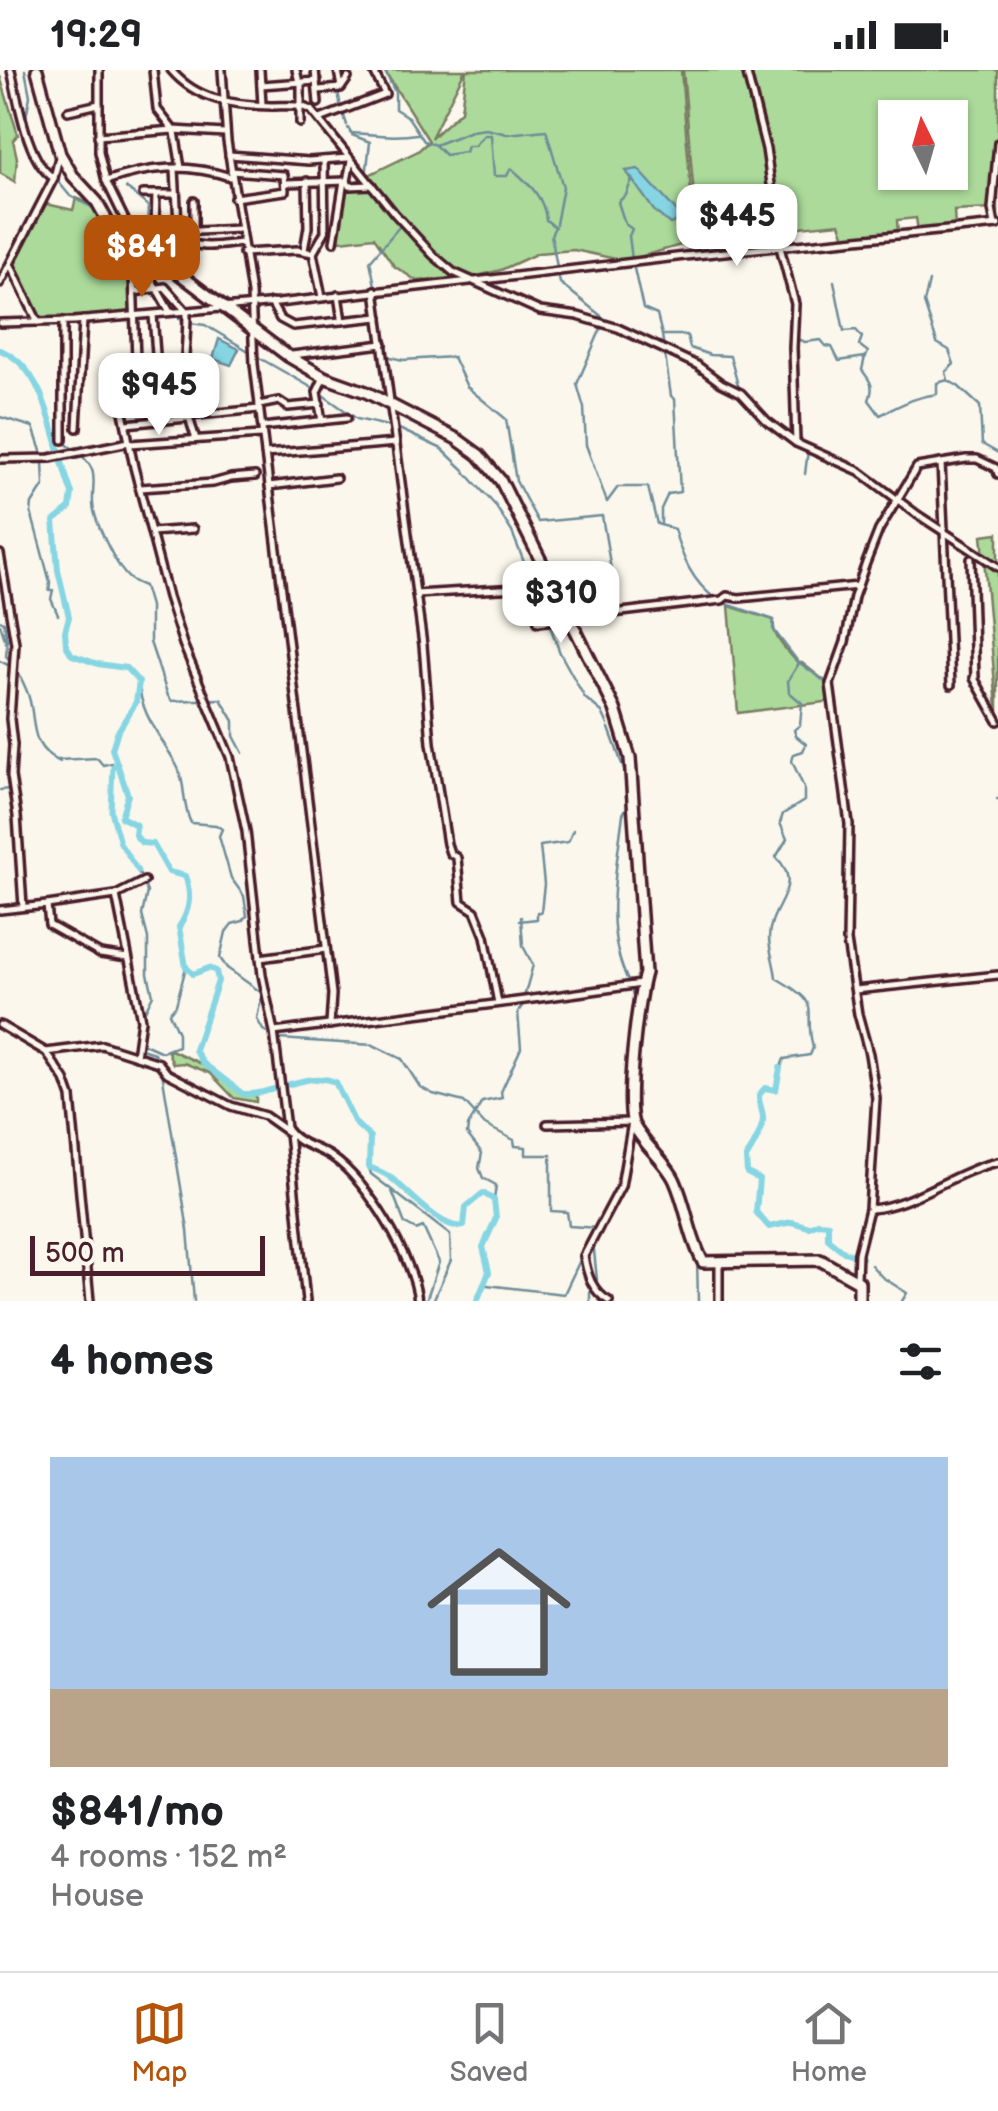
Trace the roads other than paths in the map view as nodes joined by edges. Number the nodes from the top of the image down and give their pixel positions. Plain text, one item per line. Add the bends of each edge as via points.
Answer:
1 (11, 70) edge
2 (36, 70) edge
3 (99, 70) edge
4 (153, 70) edge
5 (171, 70) edge
6 (222, 70) edge
7 (260, 70) edge
8 (296, 70) edge
9 (315, 70) edge
10 (373, 70) edge
11 (746, 70) edge
12 (338, 71) edge
13 (348, 78) dead end
14 (318, 81) junction
15 (300, 82) junction
16 (261, 86) junction
17 (342, 88) junction
18 (319, 92) junction
19 (301, 93) junction
20 (224, 102) junction
21 (318, 103) dead end
22 (99, 104) junction
23 (262, 106) junction
24 (300, 106) junction
25 (68, 111) dead end
26 (320, 120) junction
27 (300, 124) dead end
28 (174, 130) junction
29 (226, 133) junction
30 (98, 136) junction
31 (998, 143) edge
32 (60, 154) junction
33 (228, 155) junction
34 (286, 159) junction
35 (324, 160) junction
36 (349, 160) junction
37 (178, 168) junction
38 (231, 174) junction
39 (284, 175) junction
40 (54, 178) junction
41 (106, 181) junction
42 (307, 181) junction
43 (346, 181) junction
44 (324, 182) junction
45 (286, 184) junction
46 (372, 185) junction
47 (144, 194) dead end
48 (156, 194) junction
49 (176, 194) junction
50 (234, 198) junction
51 (194, 200) dead end
52 (996, 225) edge
53 (239, 229) junction
54 (155, 231) dead end
55 (178, 232) junction
56 (194, 232) junction
57 (334, 242) dead end
58 (180, 243) junction
59 (242, 244) junction
60 (132, 245) junction
61 (780, 247) junction
62 (304, 250) junction
63 (312, 253) junction
64 (243, 254) junction
65 (157, 257) junction
66 (132, 264) junction
67 (11, 266) junction
68 (471, 281) junction
69 (0, 283) edge
70 (157, 290) junction
71 (375, 290) junction
72 (134, 292) junction
73 (338, 295) junction
74 (322, 297) junction
75 (252, 304) junction
76 (271, 304) junction
77 (221, 307) junction
78 (186, 310) junction
79 (170, 312) junction
80 (153, 314) junction
81 (136, 315) junction
82 (379, 317) junction
83 (84, 320) junction
84 (63, 321) junction
85 (342, 321) junction
86 (0, 322) edge
87 (39, 323) junction
88 (250, 327) junction
89 (383, 344) junction
90 (288, 356) junction
91 (324, 377) junction
92 (320, 404) junction
93 (391, 404) junction
94 (64, 406) junction
95 (79, 407) junction
96 (259, 407) junction
97 (188, 417) junction
98 (347, 418) dead end
99 (152, 421) junction
100 (322, 421) junction
101 (126, 424) junction
102 (77, 428) dead end
103 (262, 431) junction
104 (196, 439) junction
105 (63, 440) dead end
106 (796, 442) junction
107 (130, 443) junction
108 (396, 444) junction
109 (265, 454) junction
110 (0, 459) edge
111 (941, 462) junction
112 (998, 474) edge
113 (255, 476) dead end
114 (336, 478) dead end
115 (269, 486) junction
116 (140, 488) junction
117 (898, 501) junction
118 (193, 529) dead end
119 (150, 532) junction
120 (945, 532) junction
121 (0, 554) edge
122 (971, 559) dead end
123 (998, 566) edge
124 (858, 586) junction
125 (416, 594) junction
126 (569, 618) junction
127 (951, 684) dead end
128 (998, 721) edge
129 (0, 788) edge
130 (12, 788) junction
131 (144, 881) dead end
132 (116, 895) junction
133 (47, 905) junction
134 (23, 906) junction
135 (0, 910) edge
136 (326, 949) junction
137 (128, 958) junction
138 (260, 958) junction
139 (998, 975) edge
140 (641, 984) junction
141 (856, 990) junction
142 (498, 1003) junction
143 (0, 1025) edge
144 (330, 1025) junction
145 (274, 1032) junction
146 (46, 1052) junction
147 (136, 1056) junction
148 (632, 1122) junction
149 (547, 1124) dead end
150 (289, 1133) junction
151 (998, 1162) edge
152 (869, 1209) junction
153 (719, 1263) junction
154 (857, 1281) junction
155 (90, 1301) edge
156 (306, 1301) edge
157 (418, 1301) edge
158 (608, 1301) edge
159 (719, 1301) edge
160 (859, 1301) edge

1 - 40 street via 40,168
2 - 32 main road
3 - 22 street
4 - 28 street via 156,109
5 - 20 street via 190,88
6 - 20 street
7 - 16 street
8 - 15 street
9 - 14 street
10 - 26 street via 385,94
11 - 61 street
12 - 17 street
13 - 17 street
14 - 15 street
14 - 18 street
15 - 16 street
15 - 19 street
16 - 23 street
17 - 18 street
18 - 19 street
18 - 21 street
19 - 24 street
20 - 23 street
20 - 29 street
22 - 25 street
22 - 30 street
23 - 24 street
24 - 26 street
24 - 27 street
26 - 36 street
28 - 29 street
28 - 30 street
28 - 37 street
29 - 33 street
30 - 41 street
31 - 52 street
32 - 40 street
32 - 60 main road via 109,228
33 - 34 street
33 - 38 street
34 - 35 street
34 - 39 street
35 - 36 street
35 - 44 street
36 - 43 street
36 - 46 street
37 - 38 street
37 - 41 street
37 - 49 street
38 - 39 street
38 - 50 street
39 - 45 street
40 - 67 street
41 - 60 street
42 - 44 street
42 - 45 street
42 - 62 street
43 - 44 street
43 - 46 street
43 - 57 street
44 - 63 street via 325,232
45 - 50 street via 285,191
46 - 68 street via 433,256
47 - 48 street
48 - 49 street
48 - 54 street
49 - 55 street
50 - 53 street
51 - 56 street
52 - 61 street
53 - 56 street
53 - 59 street
55 - 56 street
55 - 58 street
58 - 59 street
58 - 65 street via 165,246
59 - 64 street
60 - 65 main road
60 - 66 street
61 - 68 street
61 - 106 street via 795,304
62 - 63 street
62 - 64 street
63 - 74 street
64 - 75 street
65 - 77 main road
66 - 70 street
66 - 72 street
67 - 69 street
67 - 87 street
68 - 71 street
68 - 106 street via 540,310 614,326 684,358 742,392
70 - 72 street
70 - 78 street via 165,287
70 - 79 street
71 - 73 street
71 - 82 street
72 - 81 street
73 - 74 street
73 - 85 street
74 - 76 street
75 - 76 street
75 - 77 street
75 - 88 street
76 - 85 street via 293,326
77 - 78 street
77 - 88 main road
78 - 79 street
78 - 97 street via 182,372
79 - 80 street
80 - 81 street
80 - 99 street via 158,380
81 - 83 street
81 - 101 street
82 - 85 street
82 - 89 street
83 - 84 street
83 - 95 street
84 - 87 street
84 - 94 street
86 - 87 street
88 - 90 main road
88 - 96 street
89 - 90 street
89 - 93 street
90 - 91 main road
91 - 92 street
91 - 93 main road
92 - 96 street via 286,407 278,401
92 - 100 street
93 - 108 street
93 - 126 main road via 460,440 491,468
94 - 95 street
94 - 105 street
95 - 102 street
96 - 97 street
96 - 103 street
97 - 99 street
97 - 104 street
98 - 100 street
99 - 101 street
100 - 103 street
101 - 107 street
103 - 104 street
103 - 109 street
104 - 107 street
106 - 117 street via 858,472
107 - 110 street via 50,458
107 - 116 street
108 - 109 street
108 - 125 street
109 - 115 street
111 - 112 street via 977,459
111 - 117 street via 917,466
111 - 120 street
113 - 116 street
114 - 115 street
115 - 136 street
116 - 119 street
117 - 120 street
117 - 124 street
118 - 119 street
119 - 138 street via 183,644 230,757
120 - 123 street
120 - 127 street
121 - 130 street via 15,643
122 - 128 street via 974,678
124 - 126 street
124 - 141 street via 830,684 849,824 846,918
125 - 126 street via 533,587 538,622
125 - 142 street via 450,854 457,858 461,902 475,912 485,936
126 - 140 main road via 615,709 630,758
129 - 130 street
130 - 134 street
131 - 132 street
132 - 133 street
132 - 137 street
133 - 134 street
133 - 137 street via 49,924 100,954
134 - 135 street
136 - 138 street
136 - 144 street
137 - 147 street via 141,1020
138 - 145 street
139 - 141 street
140 - 142 street
140 - 148 main road
141 - 152 street via 876,1098
142 - 144 street
143 - 146 street
144 - 145 street
145 - 150 street
146 - 147 street via 102,1045
146 - 155 street via 71,1097
147 - 150 street
148 - 149 street
148 - 153 main road via 671,1173 701,1258
148 - 158 street via 621,1186 584,1256 590,1281
150 - 156 street
150 - 157 street via 336,1159 372,1198 409,1264
151 - 152 street
152 - 154 street
153 - 154 main road via 820,1260
153 - 159 street
154 - 160 main road

